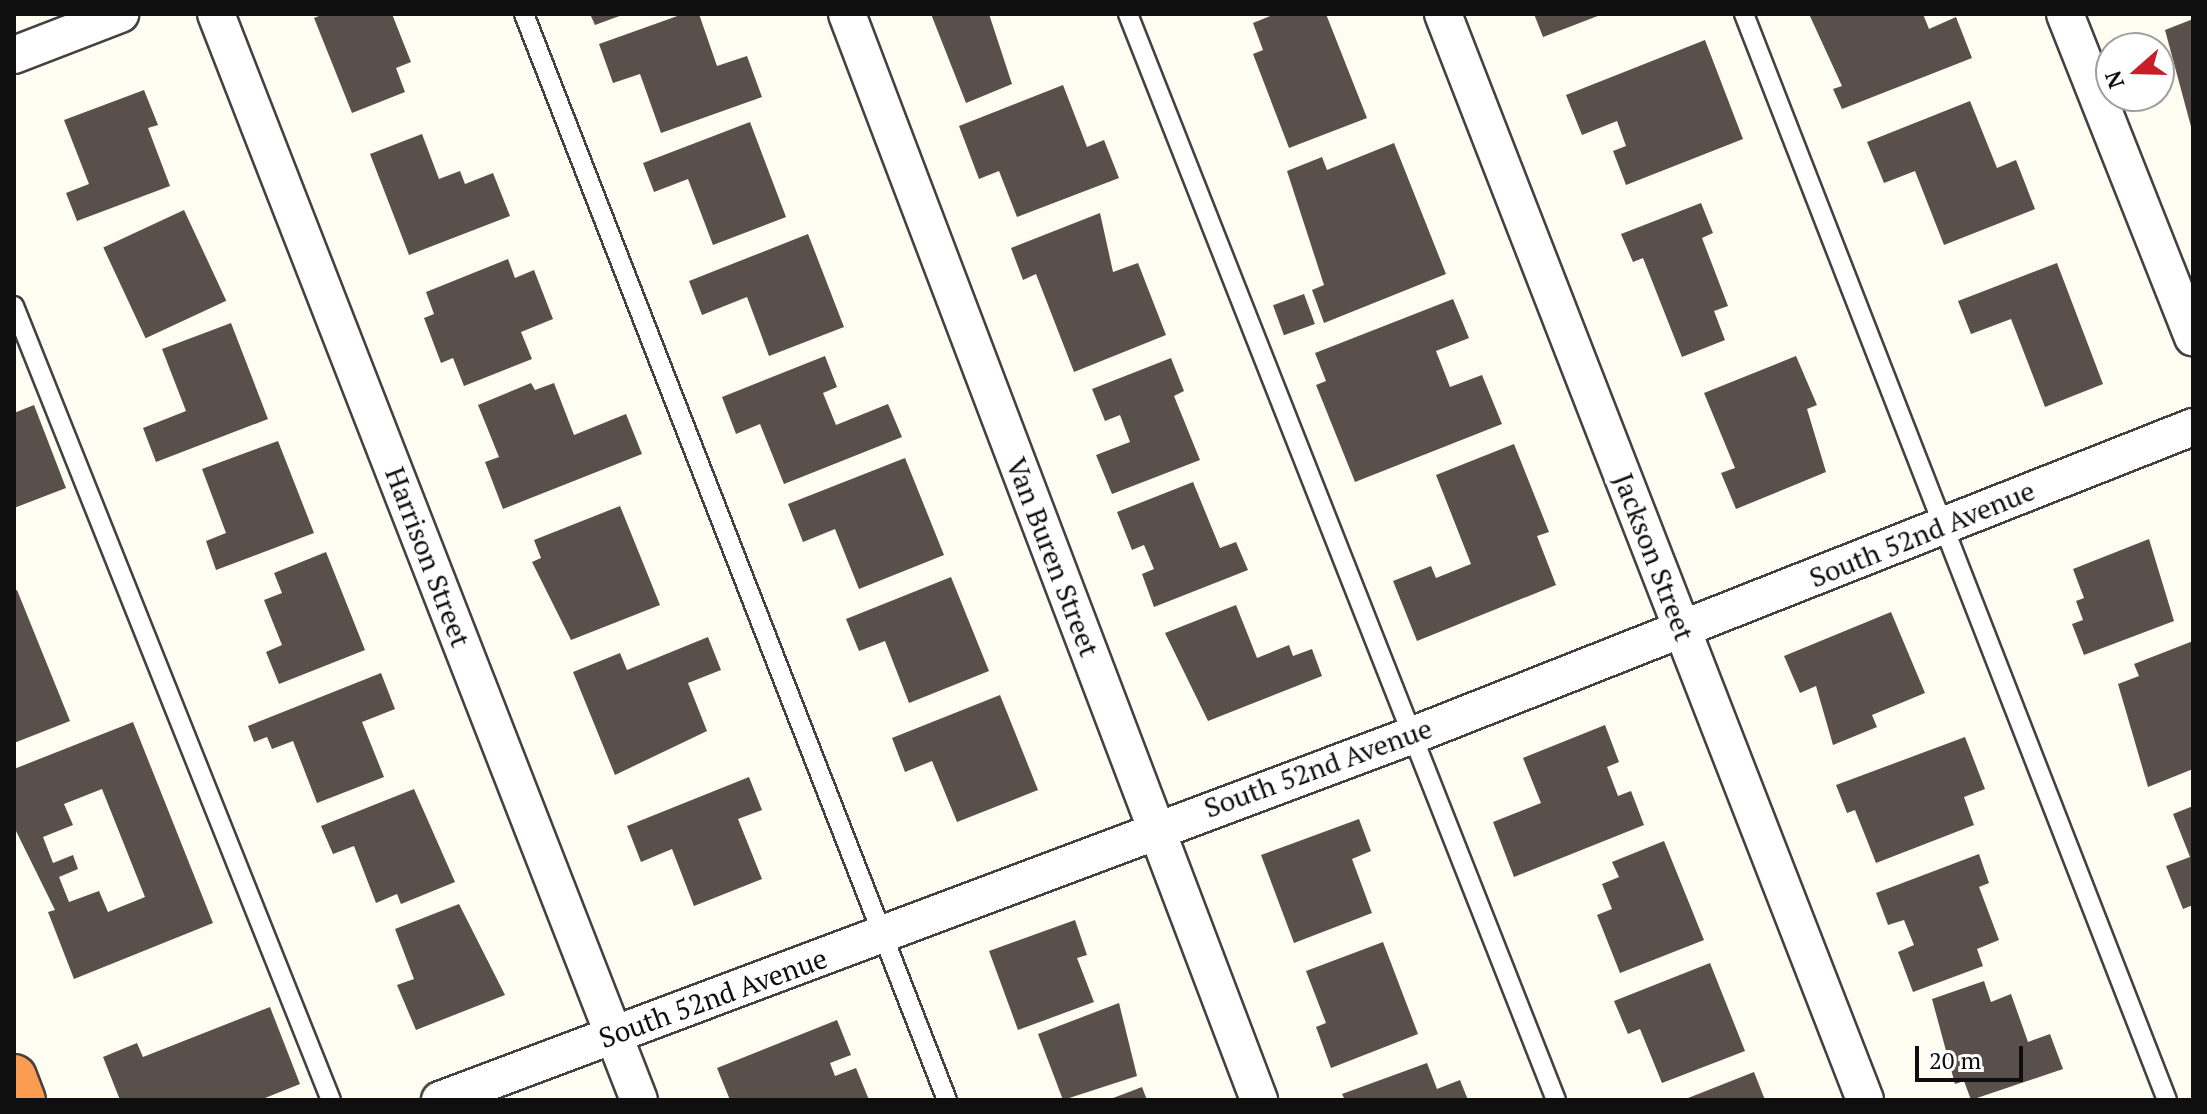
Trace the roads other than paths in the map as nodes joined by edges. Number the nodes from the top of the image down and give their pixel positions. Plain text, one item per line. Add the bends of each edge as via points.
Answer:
1 (120, 14) edge
2 (216, 14) edge
3 (524, 14) edge
4 (847, 14) edge
5 (1128, 14) edge
6 (1443, 14) edge
7 (1744, 14) edge
8 (2065, 14) edge
9 (14, 55) edge
10 (14, 306) edge
11 (2193, 338) edge
12 (2193, 427) edge
13 (1944, 525) junction
14 (1682, 629) junction
15 (1416, 734) junction
16 (1154, 827) junction
17 (883, 936) junction
18 (613, 1035) junction
19 (14, 1077) edge
20 (23, 1100) edge
21 (331, 1100) edge
22 (440, 1100) edge
23 (639, 1100) edge
24 (947, 1100) edge
25 (1259, 1100) edge
26 (1556, 1100) edge
27 (1865, 1100) edge
28 (2167, 1100) edge

1 - 9 street
2 - 18 street, Harrison Street
3 - 17 lane
4 - 16 street, Van Buren Street
5 - 15 lane
6 - 14 street, Jackson Street
7 - 13 lane
8 - 11 street
10 - 21 lane
12 - 13 street, South 52nd Avenue
13 - 14 street, South 52nd Avenue
13 - 28 lane
14 - 15 street, South 52nd Avenue
14 - 27 street, Jackson Street
15 - 16 street, South 52nd Avenue
15 - 26 lane
16 - 17 street, South 52nd Avenue
16 - 25 street, Van Buren Street
17 - 18 street, South 52nd Avenue
17 - 24 lane
18 - 22 street, South 52nd Avenue
18 - 23 street, Harrison Street
19 - 20 highway

